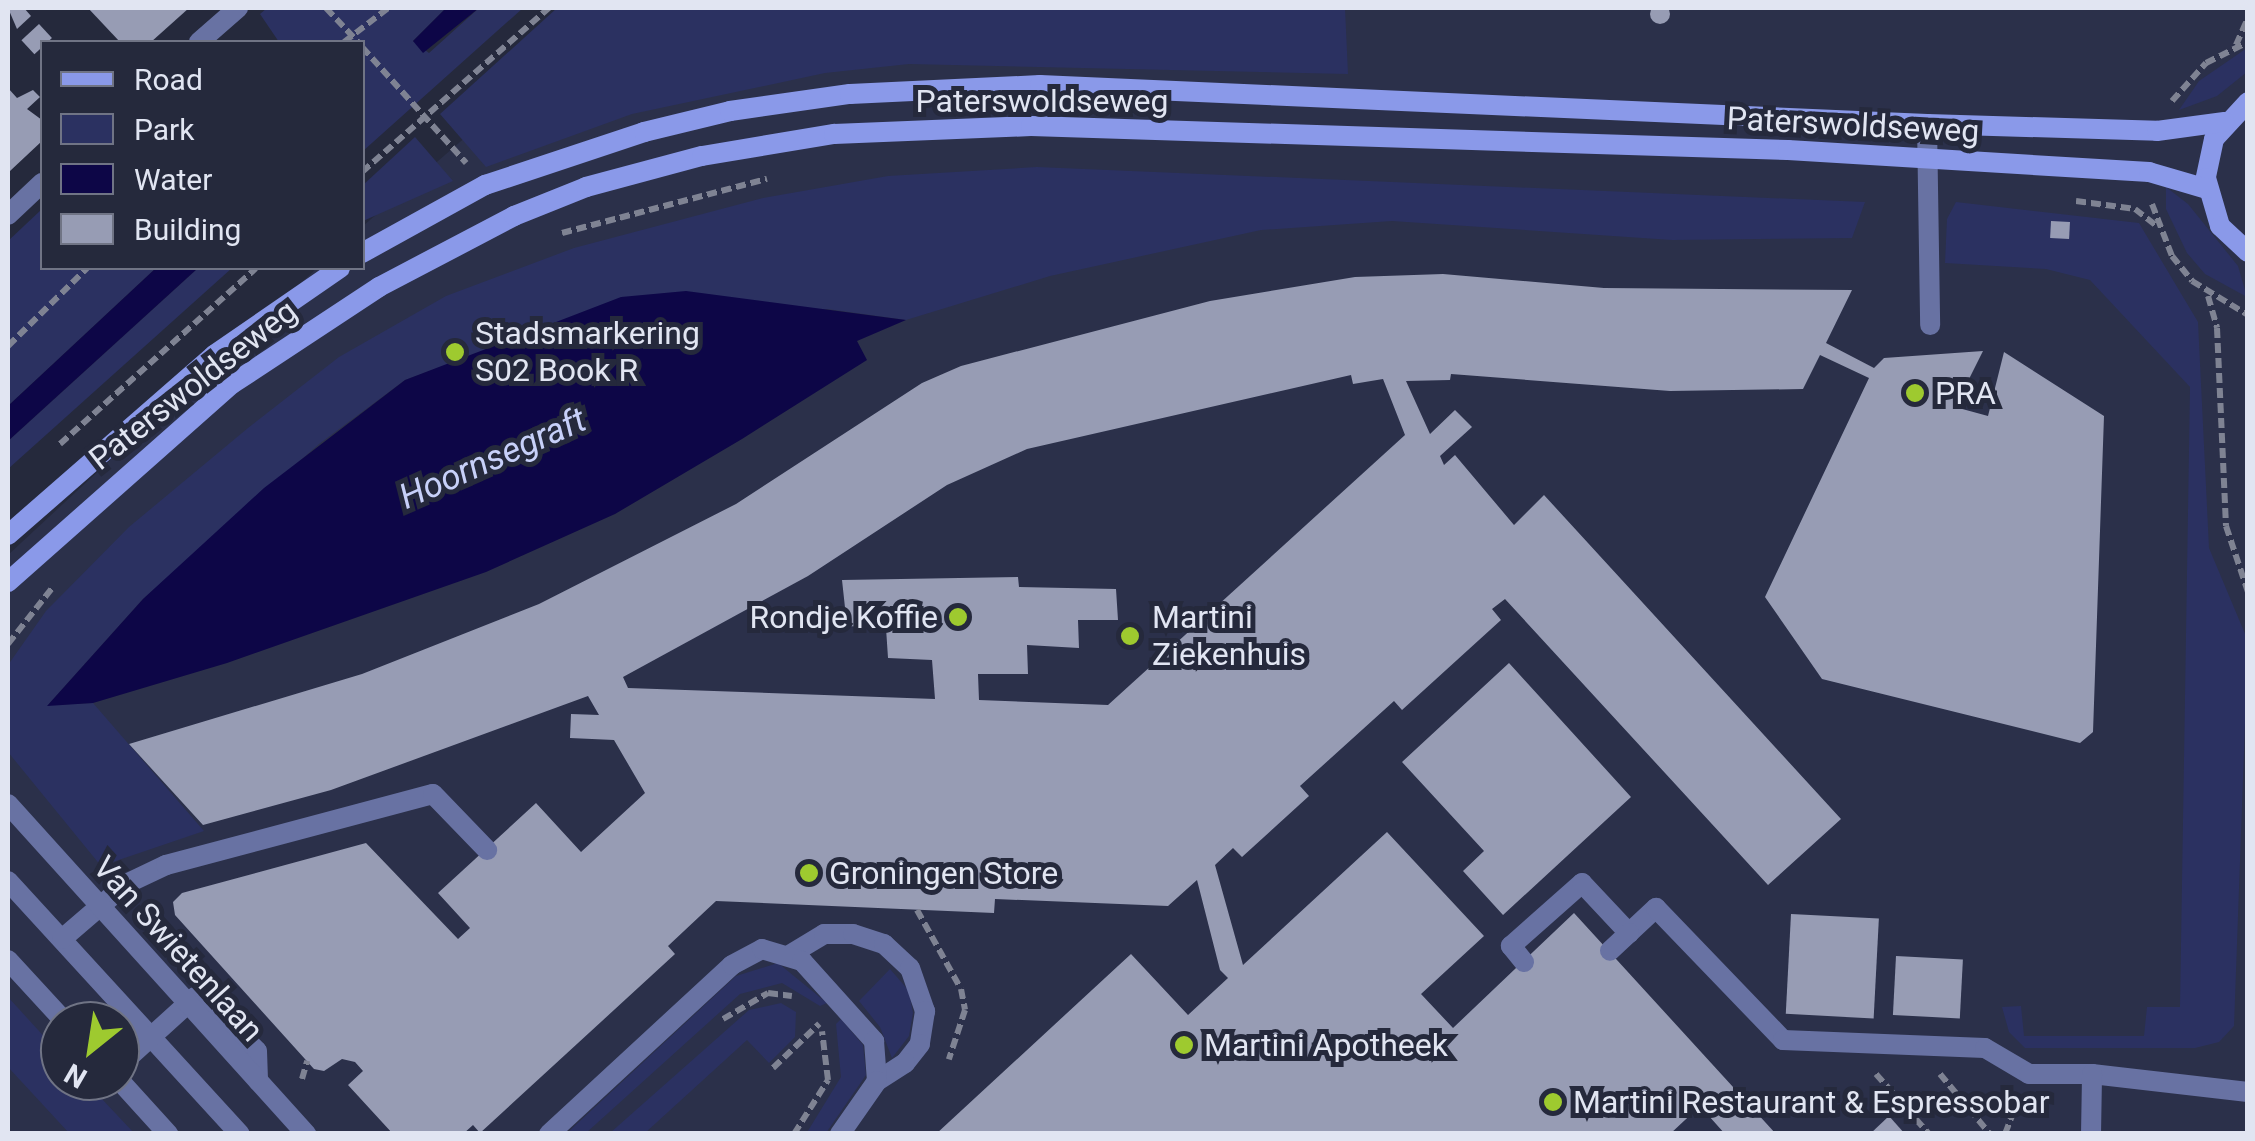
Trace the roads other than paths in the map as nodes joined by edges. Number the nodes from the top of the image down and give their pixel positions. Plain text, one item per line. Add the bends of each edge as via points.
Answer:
1 (238, 8) edge
2 (201, 40) edge
3 (2248, 102) edge
4 (2224, 122) junction
5 (1927, 124) junction
6 (1927, 159) junction
7 (40, 186) edge
8 (2207, 189) junction
9 (8, 215) edge
10 (365, 252) edge
11 (2248, 252) edge
12 (337, 270) edge
13 (1930, 325) dead end
14 (8, 535) edge
15 (8, 582) edge
16 (8, 804) edge
17 (487, 850) dead end
18 (8, 881) edge
19 (98, 906) junction
20 (1629, 934) junction
21 (62, 939) junction
22 (1610, 951) dead end
23 (791, 954) junction
24 (8, 960) edge
25 (1524, 962) dead end
26 (46, 1001) edge
27 (187, 1004) junction
28 (151, 1037) junction
29 (140, 1047) edge
30 (2092, 1074) junction
31 (877, 1081) junction
32 (2248, 1092) edge
33 (138, 1101) edge
34 (168, 1134) edge
35 (240, 1134) edge
36 (306, 1134) edge
37 (548, 1134) edge
38 (840, 1134) edge
39 (2091, 1134) edge

1 - 2 street
3 - 4 main road
4 - 5 main road, Paterswoldseweg via 2157,131
4 - 8 main road via 2208,158
5 - 6 street
5 - 10 main road, Paterswoldseweg via 1040,85 850,94 730,111 485,185
6 - 8 main road, Paterswoldseweg via 2149,172
6 - 13 street
6 - 15 main road, Paterswoldseweg via 1011,126 834,134 702,156 586,187 514,216 379,287 232,384
7 - 9 street
8 - 11 main road via 2220,226
12 - 14 main road, Paterswoldseweg via 214,355
16 - 19 street, Van Swietenlaan
17 - 19 street via 433,794 166,865
18 - 21 street
19 - 21 street
19 - 27 street, Van Swietenlaan
20 - 22 street
20 - 25 street via 1582,883 1510,946
20 - 30 street via 1656,908 1783,1040 1986,1048 2029,1074
21 - 28 street
23 - 31 street via 868,1032
23 - 31 street via 824,934 854,934 884,944 910,968 925,1011 920,1044 906,1063
23 - 37 street via 762,950 732,965
24 - 26 street
27 - 28 street
27 - 36 street, Van Swietenlaan
28 - 29 street
28 - 35 street
30 - 32 street
30 - 39 street
31 - 38 street
33 - 34 street

